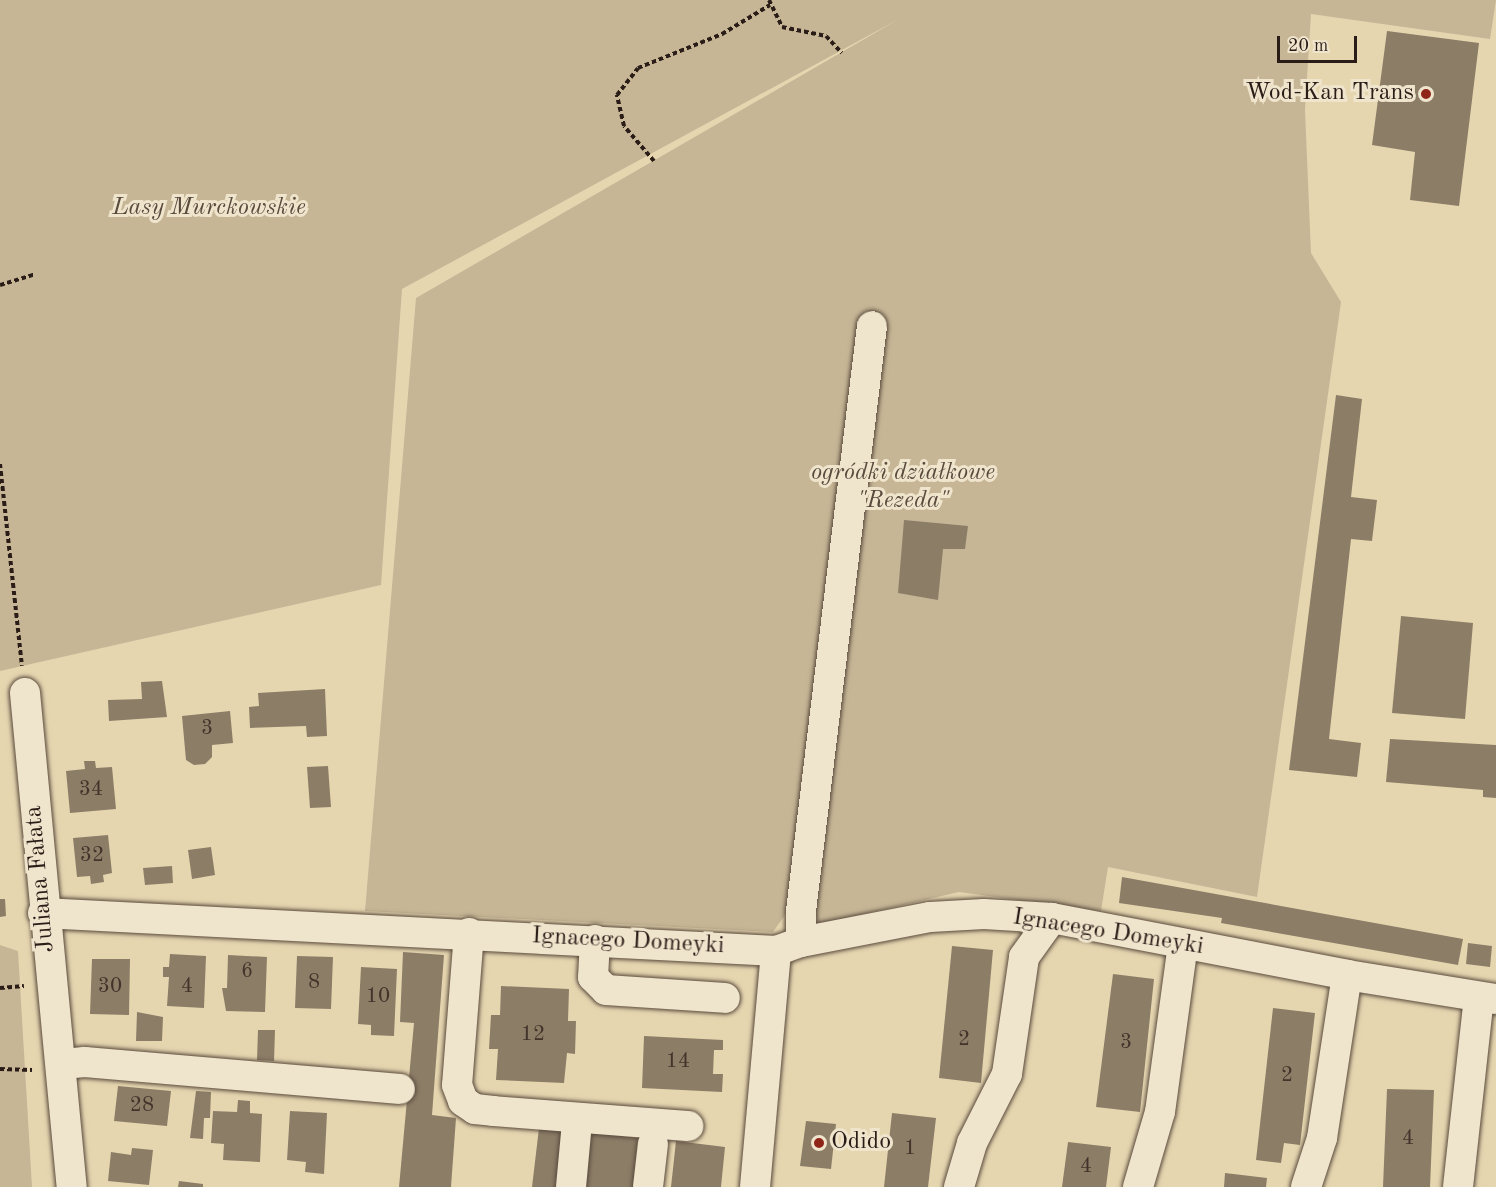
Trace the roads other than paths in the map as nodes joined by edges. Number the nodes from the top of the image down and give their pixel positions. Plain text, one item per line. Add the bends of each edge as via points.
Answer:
1 (872, 326) dead end
2 (25, 693) road end
3 (43, 913) junction
4 (1052, 918) junction
5 (469, 933) junction
6 (595, 940) junction
7 (1183, 945) junction
8 (789, 946) junction
9 (1347, 975) junction
10 (725, 998) dead end
11 (1487, 998) edge
12 (62, 1064) junction
13 (400, 1089) dead end
14 (688, 1125) dead end
15 (576, 1133) dead end
16 (653, 1144) dead end
17 (72, 1187) edge
18 (570, 1187) edge
19 (648, 1187) edge
20 (754, 1187) edge
21 (959, 1187) edge
22 (1138, 1187) edge
23 (1306, 1187) edge
24 (1458, 1187) edge

1 - 8 street via 802,900
2 - 3 street, Juliana Fałata
3 - 5 street, Ignacego Domeyki
3 - 12 street, Juliana Fałata
4 - 7 street, Ignacego Domeyki
4 - 8 street, Ignacego Domeyki via 930,916
4 - 21 street via 1024,957 1007,1074 972,1143
5 - 6 street, Ignacego Domeyki
5 - 14 street via 458,1085 463,1101 484,1110
6 - 8 street, Ignacego Domeyki
6 - 10 street via 593,977 606,990
7 - 9 street, Ignacego Domeyki
7 - 22 street via 1160,1112
8 - 20 street
9 - 11 street, Ignacego Domeyki
9 - 23 street via 1322,1138
11 - 24 street
12 - 13 street via 85,1062
12 - 17 street, Juliana Fałata
15 - 18 street
16 - 19 street

